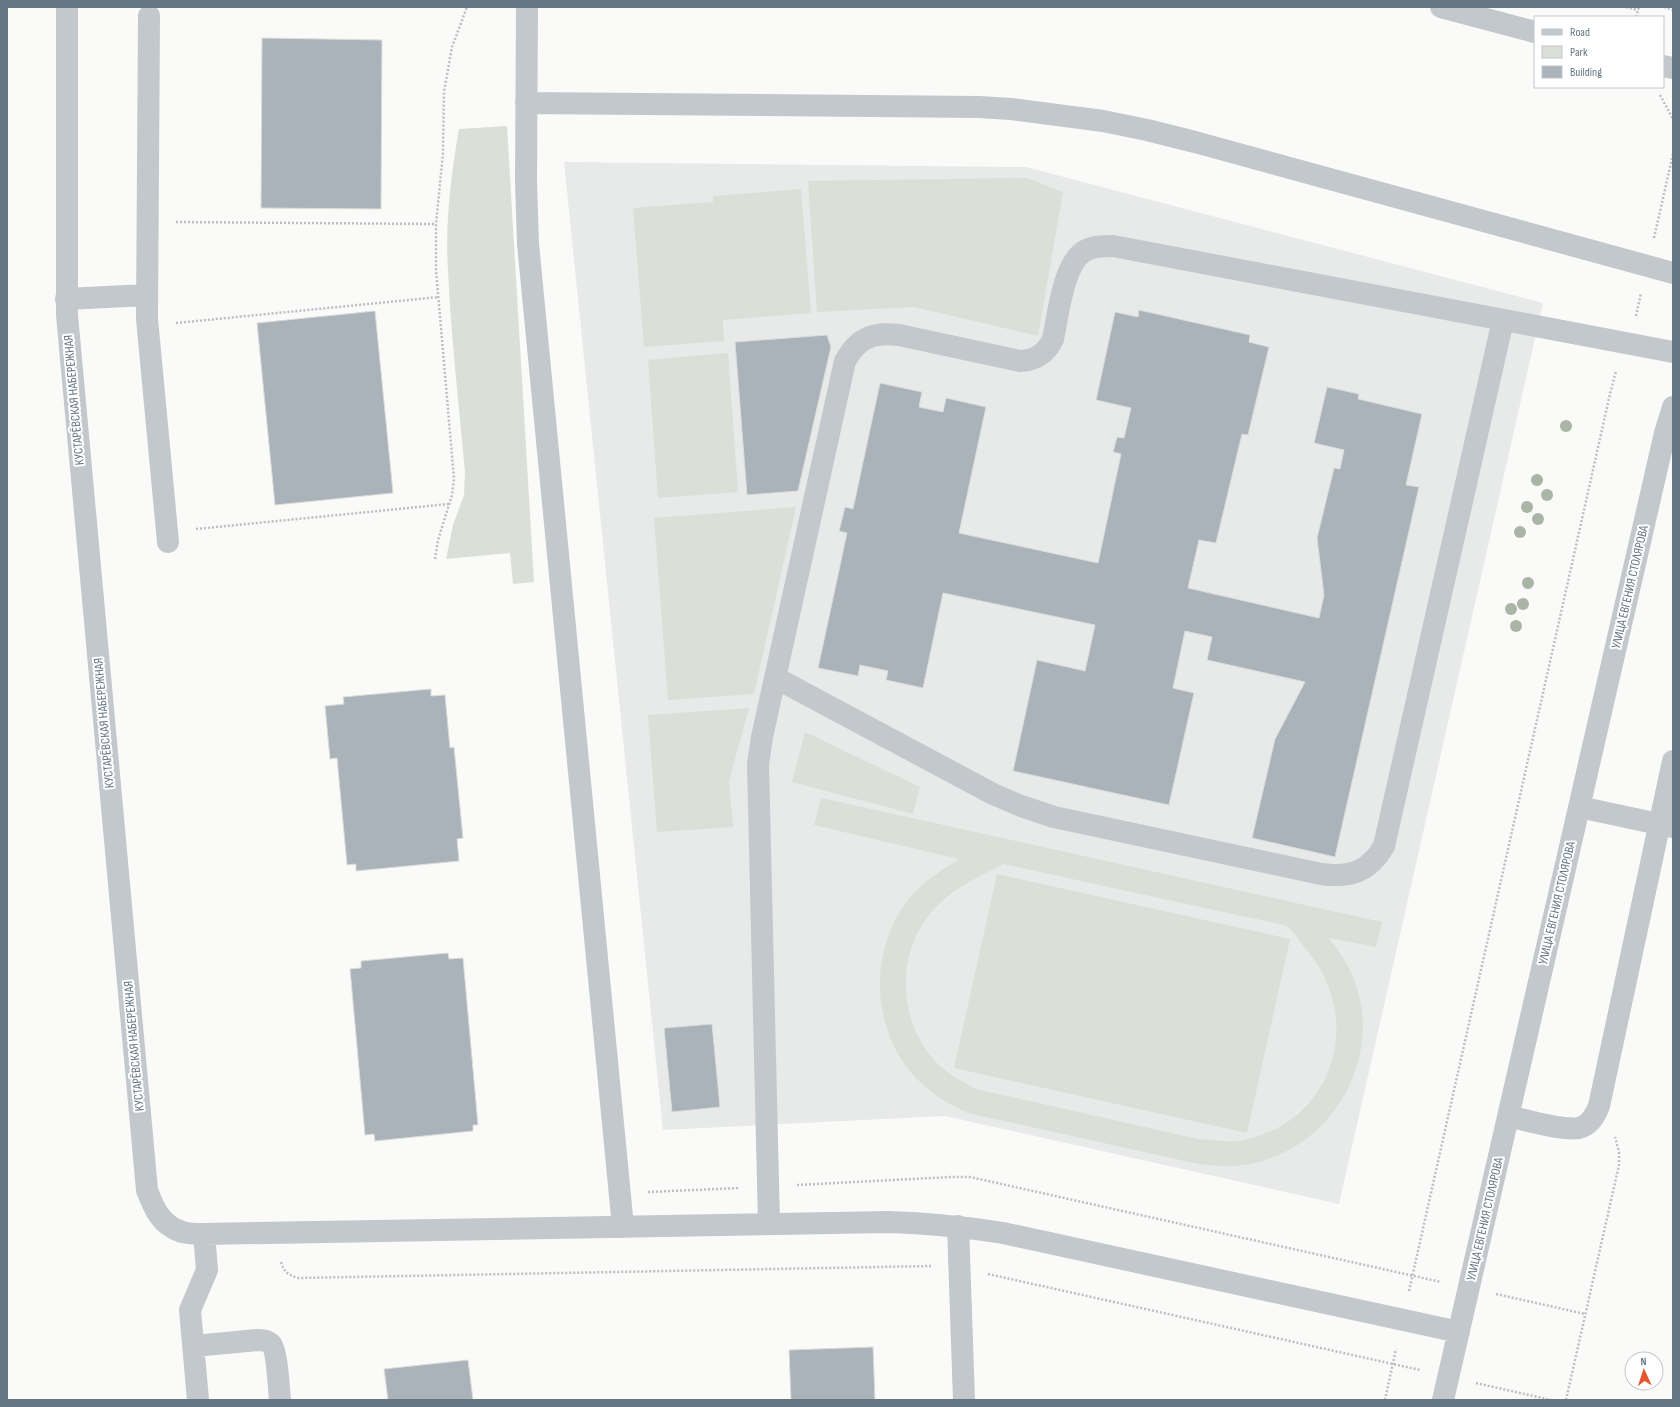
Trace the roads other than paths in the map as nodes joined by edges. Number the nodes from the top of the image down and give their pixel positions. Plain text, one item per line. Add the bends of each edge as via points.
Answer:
1 (67, 7) edge
2 (527, 7) edge
3 (1441, 7) edge
4 (149, 16) dead end
5 (1534, 32) edge
6 (526, 103) junction
7 (1673, 273) edge
8 (147, 294) junction
9 (66, 299) junction
10 (1503, 320) junction
11 (1673, 352) edge
12 (1673, 407) edge
13 (168, 537) road end
14 (776, 678) junction
15 (1673, 761) edge
16 (1579, 807) junction
17 (1666, 826) edge
18 (1508, 1116) junction
19 (769, 1224) junction
20 (958, 1226) junction
21 (622, 1227) junction
22 (204, 1234) junction
23 (1459, 1332) junction
24 (194, 1346) junction
25 (198, 1400) edge
26 (280, 1400) edge
27 (964, 1400) edge
28 (1443, 1400) edge

1 - 9 street, КУСТАРЁВСКАЯ НАБЕРЕЖНАЯ
2 - 6 street
3 - 5 street
4 - 8 street
6 - 7 street via 979,107 1057,114 1147,130 1195,142
6 - 21 street via 530,269
8 - 9 street
8 - 13 street
9 - 22 street, КУСТАРЁВСКАЯ НАБЕРЕЖНАЯ via 147,1190 154,1210 164,1221 182,1232
10 - 11 street
10 - 14 street via 1113,246 1097,246 1083,252 1067,274 1053,339 1049,348 1039,357 1020,361 898,335 883,333 870,336 851,350 845,361
10 - 14 street via 1384,846 1375,859 1361,870 1338,876 1321,874 1054,816 1021,806 993,794
12 - 16 street, УЛИЦА ЕВГЕНИЯ СТОЛЯРОВА
14 - 19 street via 762,737 758,781
15 - 17 street
16 - 17 street
16 - 18 street, УЛИЦА ЕВГЕНИЯ СТОЛЯРОВА
17 - 18 street via 1595,1116 1579,1128 1565,1128
18 - 23 street, УЛИЦА ЕВГЕНИЯ СТОЛЯРОВА
19 - 20 street, КУСТАРЁВСКАЯ НАБЕРЕЖНАЯ via 889,1222
19 - 21 street, КУСТАРЁВСКАЯ НАБЕРЕЖНАЯ
20 - 23 street, КУСТАРЁВСКАЯ НАБЕРЕЖНАЯ via 1011,1234
20 - 27 street
21 - 22 street, КУСТАРЁВСКАЯ НАБЕРЕЖНАЯ
22 - 24 street via 208,1270 190,1310
23 - 28 street, УЛИЦА ЕВГЕНИЯ СТОЛЯРОВА
24 - 25 street
24 - 26 street via 266,1340 273,1345

